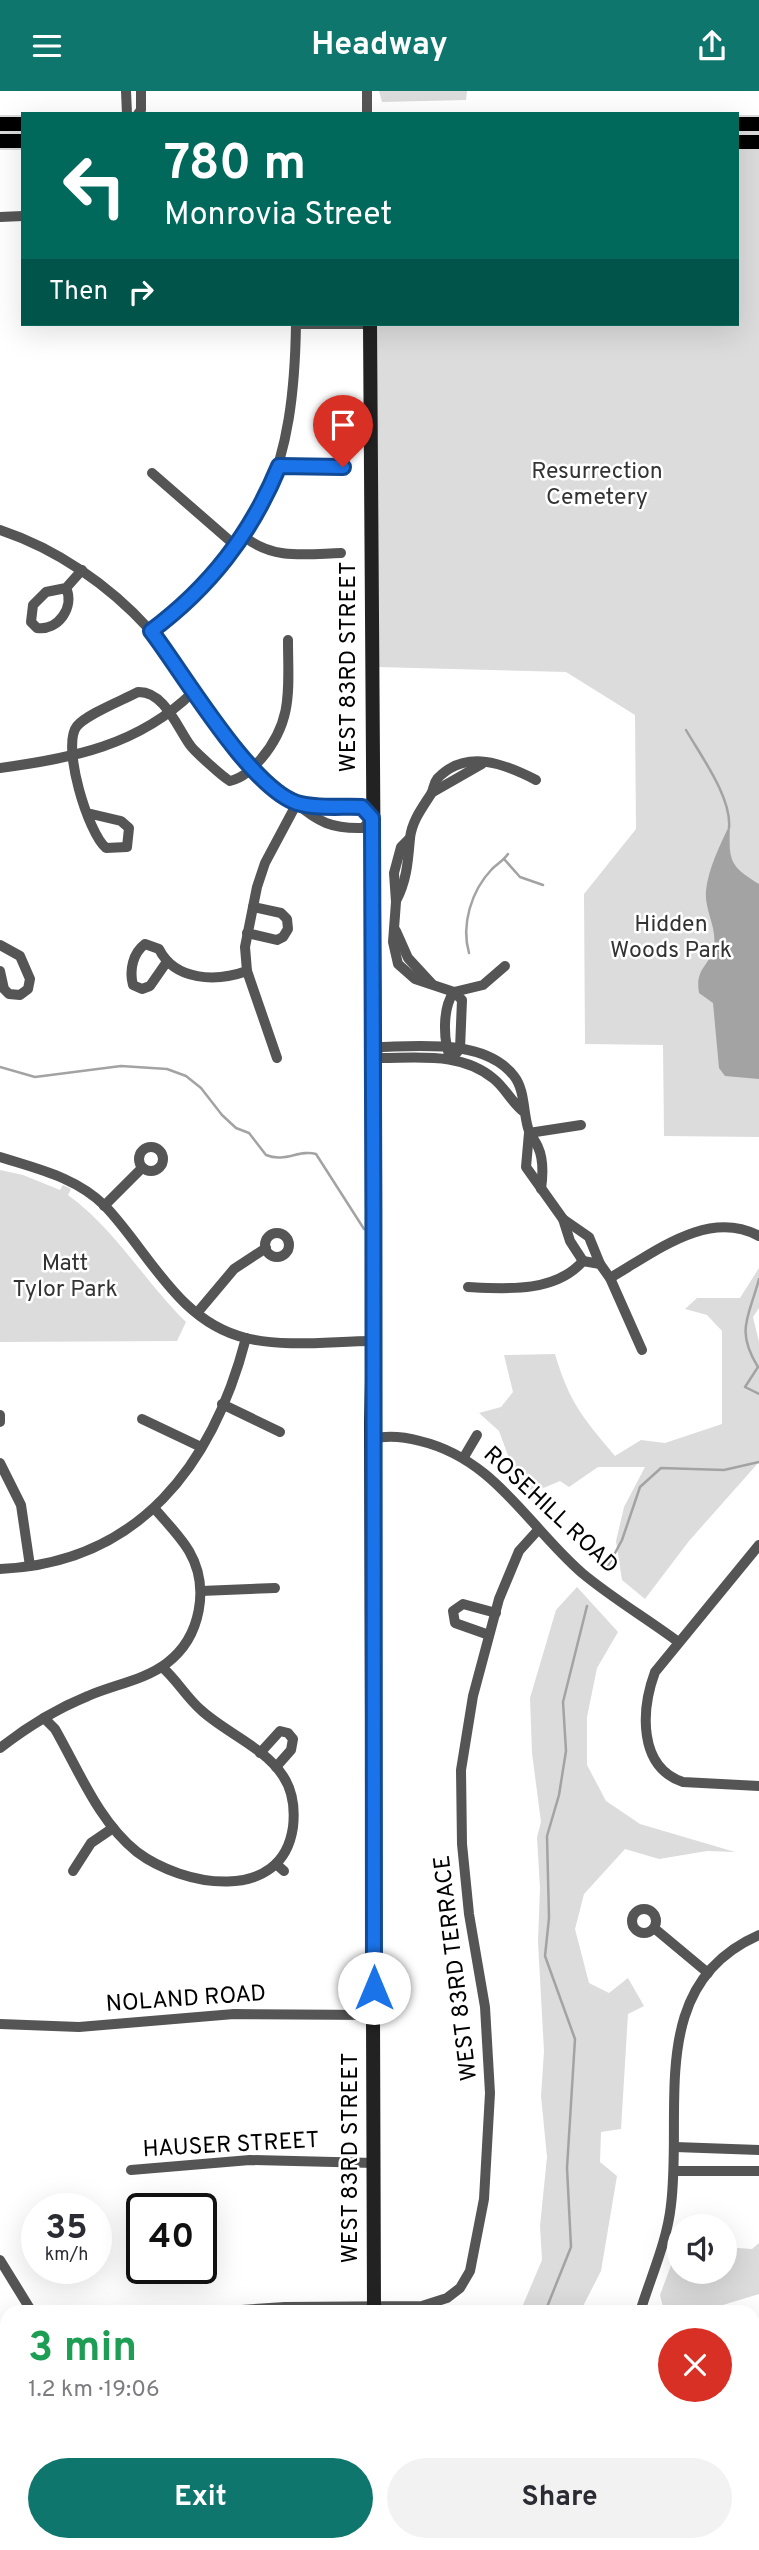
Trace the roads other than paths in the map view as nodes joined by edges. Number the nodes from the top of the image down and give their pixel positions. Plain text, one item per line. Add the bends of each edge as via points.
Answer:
1 (126, 91) edge
2 (141, 91) edge
3 (367, 91) edge
4 (127, 112) edge
5 (140, 112) edge
6 (367, 112) edge
7 (0, 124) edge
8 (21, 124) edge
9 (739, 124) edge
10 (759, 124) edge
11 (0, 141) edge
12 (21, 141) edge
13 (739, 142) edge
14 (759, 142) edge
15 (21, 216) edge
16 (0, 217) edge
17 (296, 326) edge
18 (370, 326) edge
19 (279, 466) junction
20 (343, 467) dead end
21 (152, 473) dead end
22 (0, 530) edge
23 (245, 537) junction
24 (237, 547) junction
25 (341, 553) dead end
26 (82, 571) junction
27 (66, 588) junction
28 (151, 631) junction
29 (288, 640) dead end
30 (193, 692) junction
31 (168, 712) junction
32 (73, 757) junction
33 (0, 768) edge
34 (253, 768) junction
35 (537, 780) dead end
36 (297, 803) junction
37 (87, 813) junction
38 (372, 818) junction
39 (253, 907) junction
40 (247, 933) junction
41 (0, 946) edge
42 (166, 963) junction
43 (505, 966) dead end
44 (0, 971) edge
45 (247, 971) junction
46 (454, 992) junction
47 (445, 1047) junction
48 (460, 1049) junction
49 (375, 1053) junction
50 (276, 1058) dead end
51 (451, 1059) junction
52 (524, 1112) junction
53 (581, 1125) dead end
54 (529, 1133) junction
55 (0, 1157) edge
56 (142, 1168) dead end
57 (541, 1189) junction
58 (104, 1206) junction
59 (563, 1219) junction
60 (759, 1236) edge
61 (266, 1248) dead end
62 (583, 1261) junction
63 (600, 1263) junction
64 (610, 1278) junction
65 (468, 1287) dead end
66 (197, 1313) junction
67 (246, 1338) junction
68 (373, 1341) junction
69 (642, 1350) dead end
70 (222, 1404) junction
71 (0, 1415) edge
72 (142, 1419) dead end
73 (0, 1422) edge
74 (280, 1432) dead end
75 (477, 1435) dead end
76 (372, 1439) junction
77 (201, 1447) junction
78 (464, 1457) junction
79 (0, 1463) edge
80 (155, 1510) junction
81 (538, 1529) junction
82 (759, 1545) edge
83 (30, 1566) junction
84 (0, 1569) edge
85 (275, 1588) dead end
86 (201, 1591) junction
87 (496, 1613) junction
88 (489, 1635) junction
89 (677, 1641) junction
90 (162, 1667) junction
91 (44, 1718) junction
92 (0, 1748) edge
93 (260, 1753) junction
94 (276, 1767) junction
95 (759, 1786) edge
96 (113, 1828) junction
97 (73, 1871) dead end
98 (654, 1928) dead end
99 (759, 1935) edge
100 (708, 1973) junction
101 (374, 2015) junction
102 (0, 2024) edge
103 (675, 2147) junction
104 (759, 2150) edge
105 (374, 2162) junction
106 (131, 2170) dead end
107 (675, 2171) junction
108 (759, 2171) edge
109 (0, 2260) edge
110 (28, 2305) edge
111 (374, 2305) edge
112 (425, 2305) edge
113 (642, 2305) edge

1 - 4 street
2 - 5 street
3 - 6 street
7 - 8 main road
9 - 10 main road
11 - 12 main road
13 - 14 main road
15 - 16 street
17 - 19 street via 294,398
18 - 38 street, WEST 83RD STREET
19 - 20 street
19 - 23 street
21 - 24 street
22 - 26 street
23 - 24 street
23 - 25 street via 278,554
24 - 28 street via 208,581
26 - 27 street
26 - 28 street
27 - 27 street via 46,591 33,605 31,622 37,628 53,626 66,612 70,595
28 - 30 street
29 - 34 street via 285,721 275,744
30 - 31 street
30 - 34 street
31 - 32 street via 120,741
31 - 32 street via 153,695 138,692 75,728
31 - 34 street via 191,748 222,777 238,779
32 - 33 street
32 - 37 street
34 - 36 street
35 - 46 street via 504,763 482,764 433,792 416,818 407,873 396,902 396,930 408,958 432,984
36 - 38 street via 362,807
36 - 38 street via 305,814 342,828 363,828
36 - 39 street via 265,863
37 - 37 street via 106,848 127,847 130,828 121,821
38 - 49 street, WEST 83RD STREET
39 - 40 street
39 - 40 street via 281,913 288,929 276,940
40 - 45 street
41 - 44 street via 20,956 30,979 28,989 20,995 9,994
42 - 42 street via 159,949 145,944 134,961 133,985 150,986
42 - 45 street via 208,978
43 - 46 street via 483,985
45 - 50 street
46 - 47 street via 448,1000
46 - 48 street via 462,1000
47 - 48 street
47 - 49 street via 380,1047
47 - 51 street
48 - 51 street
48 - 52 street via 486,1056 515,1077
49 - 51 street via 381,1058
49 - 68 street, WEST 83RD STREET
51 - 52 street via 491,1077
52 - 54 street
53 - 54 street
54 - 57 street via 542,1158
54 - 57 street via 526,1167
55 - 58 street via 59,1176
56 - 58 street
57 - 59 street
58 - 66 street
59 - 62 street
59 - 63 street via 589,1237
60 - 64 street via 734,1227 693,1232
61 - 66 street via 234,1269
62 - 63 street
62 - 65 street via 561,1276 531,1287
63 - 64 street
64 - 69 street
66 - 67 street via 218,1328
67 - 68 street
67 - 70 street
68 - 76 street, WEST 83RD STREET
70 - 74 street
70 - 77 street
71 - 73 street
72 - 77 street
75 - 78 street, ROSEHILL ROAD
76 - 78 street, ROSEHILL ROAD via 414,1440
76 - 101 street, WEST 83RD STREET
77 - 80 street
78 - 81 street, ROSEHILL ROAD via 501,1485
79 - 83 street via 22,1505
80 - 83 street via 100,1546
80 - 86 street via 190,1552
81 - 87 street, WEST 83RD TERRACE via 519,1551
81 - 89 street, ROSEHILL ROAD via 583,1573
82 - 89 street
83 - 84 street
85 - 86 street
86 - 90 street via 196,1623
87 - 88 street, WEST 83RD TERRACE
87 - 88 street via 463,1604 453,1611 455,1623
88 - 112 street, WEST 83RD TERRACE via 467,1725 460,1812 489,2061 488,2151 480,2230 470,2270 460,2288
89 - 95 street via 650,1684 648,1750 659,1769 683,1782
90 - 91 street
90 - 93 street via 202,1711
91 - 92 street
91 - 96 street
93 - 94 street
93 - 94 street via 273,1735 288,1733 293,1739 291,1750
94 - 96 street via 289,1787 294,1812 280,1867 238,1881 199,1880 159,1866
96 - 97 street via 91,1843
98 - 100 street
99 - 100 street via 722,1957
100 - 103 street via 690,1999 677,2038
101 - 102 street, NOLAND ROAD via 265,2013 79,2027
101 - 105 street, WEST 83RD STREET
103 - 104 street
103 - 107 street
105 - 106 street, HAUSER STREET via 250,2160
105 - 111 street, WEST 83RD STREET
107 - 108 street
107 - 113 street via 667,2229
109 - 110 street

